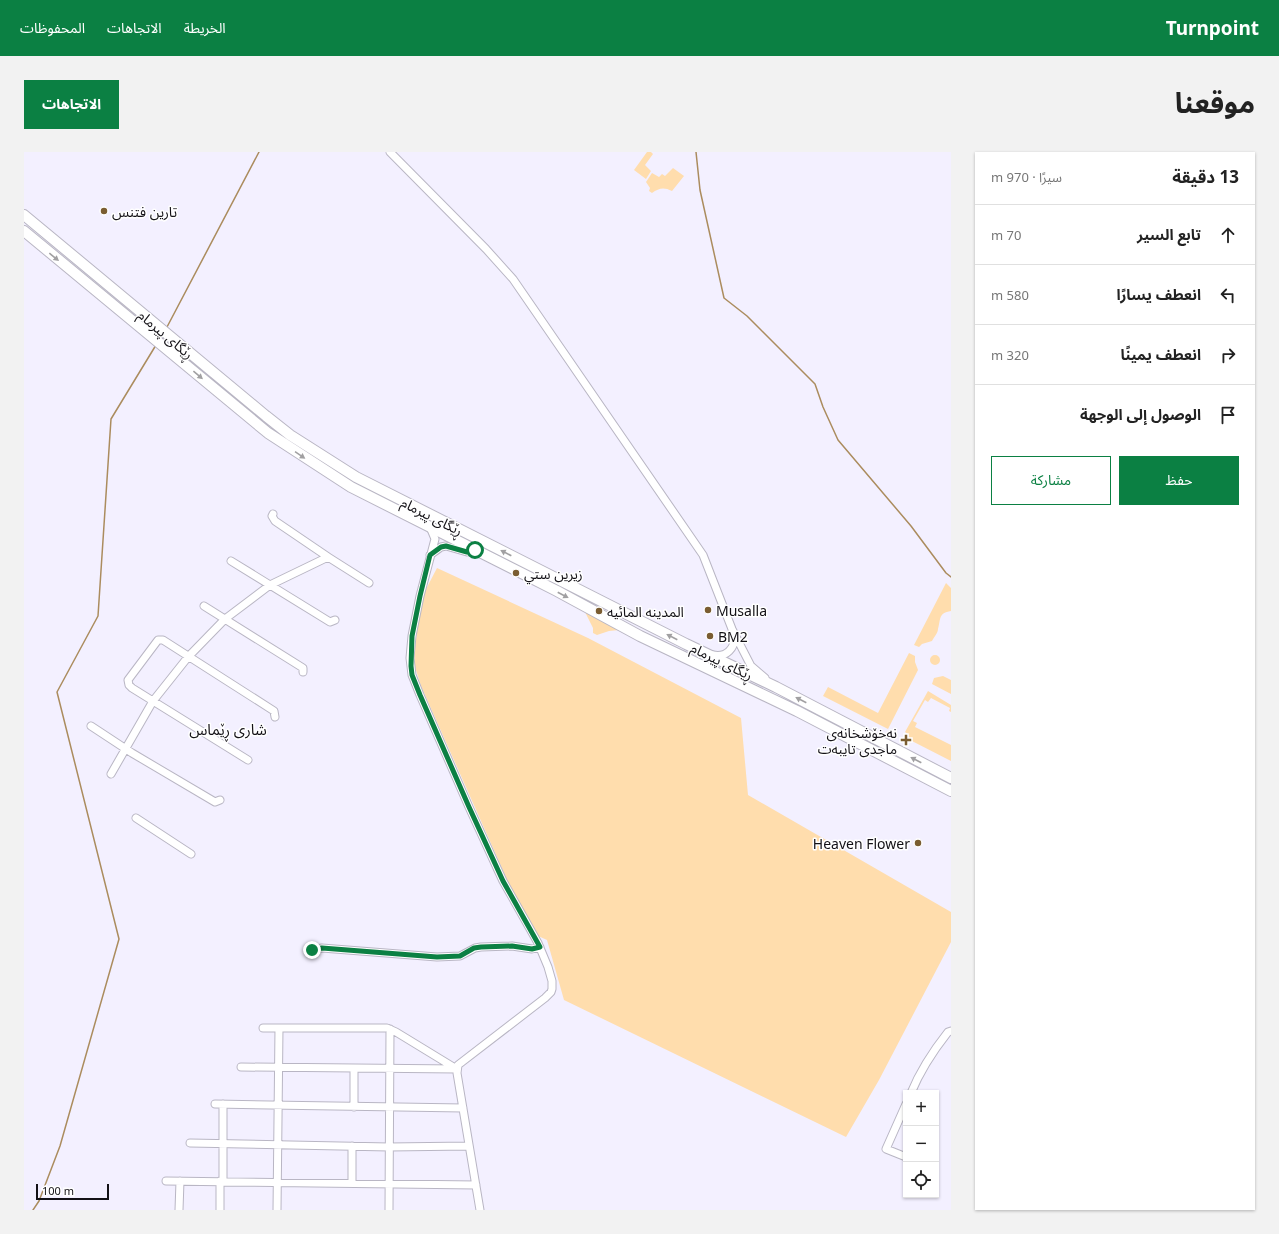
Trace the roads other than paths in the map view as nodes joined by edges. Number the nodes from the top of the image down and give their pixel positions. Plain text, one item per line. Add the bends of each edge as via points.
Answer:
1 (390, 152) edge
2 (24, 215) edge
3 (24, 232) edge
4 (273, 514) dead end
5 (430, 527) junction
6 (475, 550) junction
7 (430, 555) junction
8 (328, 557) junction
9 (231, 560) dead end
10 (369, 583) dead end
11 (270, 585) junction
12 (204, 606) dead end
13 (618, 610) junction
14 (225, 619) junction
15 (335, 620) dead end
16 (616, 623) junction
17 (732, 629) junction
18 (706, 654) junction
19 (188, 657) junction
20 (303, 672) dead end
21 (776, 687) junction
22 (153, 701) junction
23 (275, 717) dead end
24 (91, 726) dead end
25 (861, 731) junction
26 (856, 741) junction
27 (125, 748) junction
28 (248, 760) dead end
29 (110, 774) dead end
30 (951, 778) edge
31 (951, 791) edge
32 (220, 800) dead end
33 (136, 818) dead end
34 (191, 854) dead end
35 (540, 947) junction
36 (312, 950) dead end
37 (263, 1028) dead end
38 (279, 1028) junction
39 (390, 1029) junction
40 (951, 1031) edge
41 (241, 1067) dead end
42 (278, 1068) junction
43 (354, 1068) junction
44 (390, 1068) junction
45 (457, 1069) junction
46 (912, 1090) edge
47 (278, 1106) junction
48 (354, 1107) junction
49 (390, 1107) junction
50 (463, 1108) junction
51 (903, 1111) edge
52 (190, 1143) dead end
53 (223, 1143) junction
54 (278, 1144) junction
55 (352, 1146) junction
56 (469, 1146) junction
57 (389, 1147) junction
58 (903, 1156) edge
59 (166, 1181) dead end
60 (180, 1181) junction
61 (222, 1181) junction
62 (277, 1182) junction
63 (352, 1183) junction
64 (389, 1184) junction
65 (476, 1184) junction
66 (180, 1210) edge
67 (220, 1210) edge
68 (277, 1210) edge
69 (389, 1210) edge
70 (480, 1210) edge

1 - 17 street via 513,279 703,555
13 -> 2 highway, ڕێگای پیرمام via 356,476 290,434 193,357
3 -> 5 highway, ڕێگای پیرمام via 268,433 351,487
4 - 8 street via 275,521
5 - 6 highway, ڕێگای پیرمام
5 - 7 street via 435,539
6 - 7 street via 467,552 446,546
6 -> 16 highway, ڕێگای پیرمام
7 - 35 street via 412,636 412,675 503,881
8 - 10 street
8 - 11 street
9 - 11 street
11 - 14 street
11 - 15 street via 330,622
12 - 14 street
13 - 16 highway
18 -> 13 highway, ڕێگای پیرمام
14 - 19 street
14 - 20 street via 303,668
16 - 26 highway, ڕێگای پیرمام
17 - 18 street via 734,643 727,653 716,656
17 - 21 street via 751,666
18 - 21 highway, ڕێگای پیرمام
19 - 22 street
19 - 22 street via 163,640 158,640 128,680 129,685
19 - 23 street via 274,711
25 -> 21 highway, ڕێگای پیرمام
22 - 27 street
22 - 28 street
24 - 27 street
25 - 26 highway
30 -> 25 highway, ڕێگای پیرمام
26 - 31 highway, ڕێگای پیرمام
27 - 29 street
27 - 32 street via 216,802
33 - 34 street
35 - 36 street via 481,947 461,956 449,957 322,948
35 - 45 street via 552,977 551,992 460,1063
37 - 38 street
38 - 39 street
38 - 42 street
39 - 44 street
39 - 45 street
40 - 46 street via 931,1055
41 - 42 street
42 - 43 street
42 - 47 street
43 - 44 street
43 - 48 street
44 - 45 street
44 - 49 street
45 - 50 street
47 - 48 street
47 - 53 street via 219,1104
47 - 54 street
48 - 49 street
49 - 50 street
49 - 57 street
50 - 56 street
51 - 58 street via 886,1149
52 - 53 street
53 - 54 street
53 - 61 street
54 - 55 street
54 - 62 street
55 - 57 street
55 - 63 street
56 - 57 street
56 - 65 street
57 - 64 street
59 - 60 street
60 - 61 street
60 - 66 street
61 - 62 street
61 - 67 street
62 - 63 street
62 - 68 street
63 - 64 street
64 - 65 street
64 - 69 street
65 - 70 street

